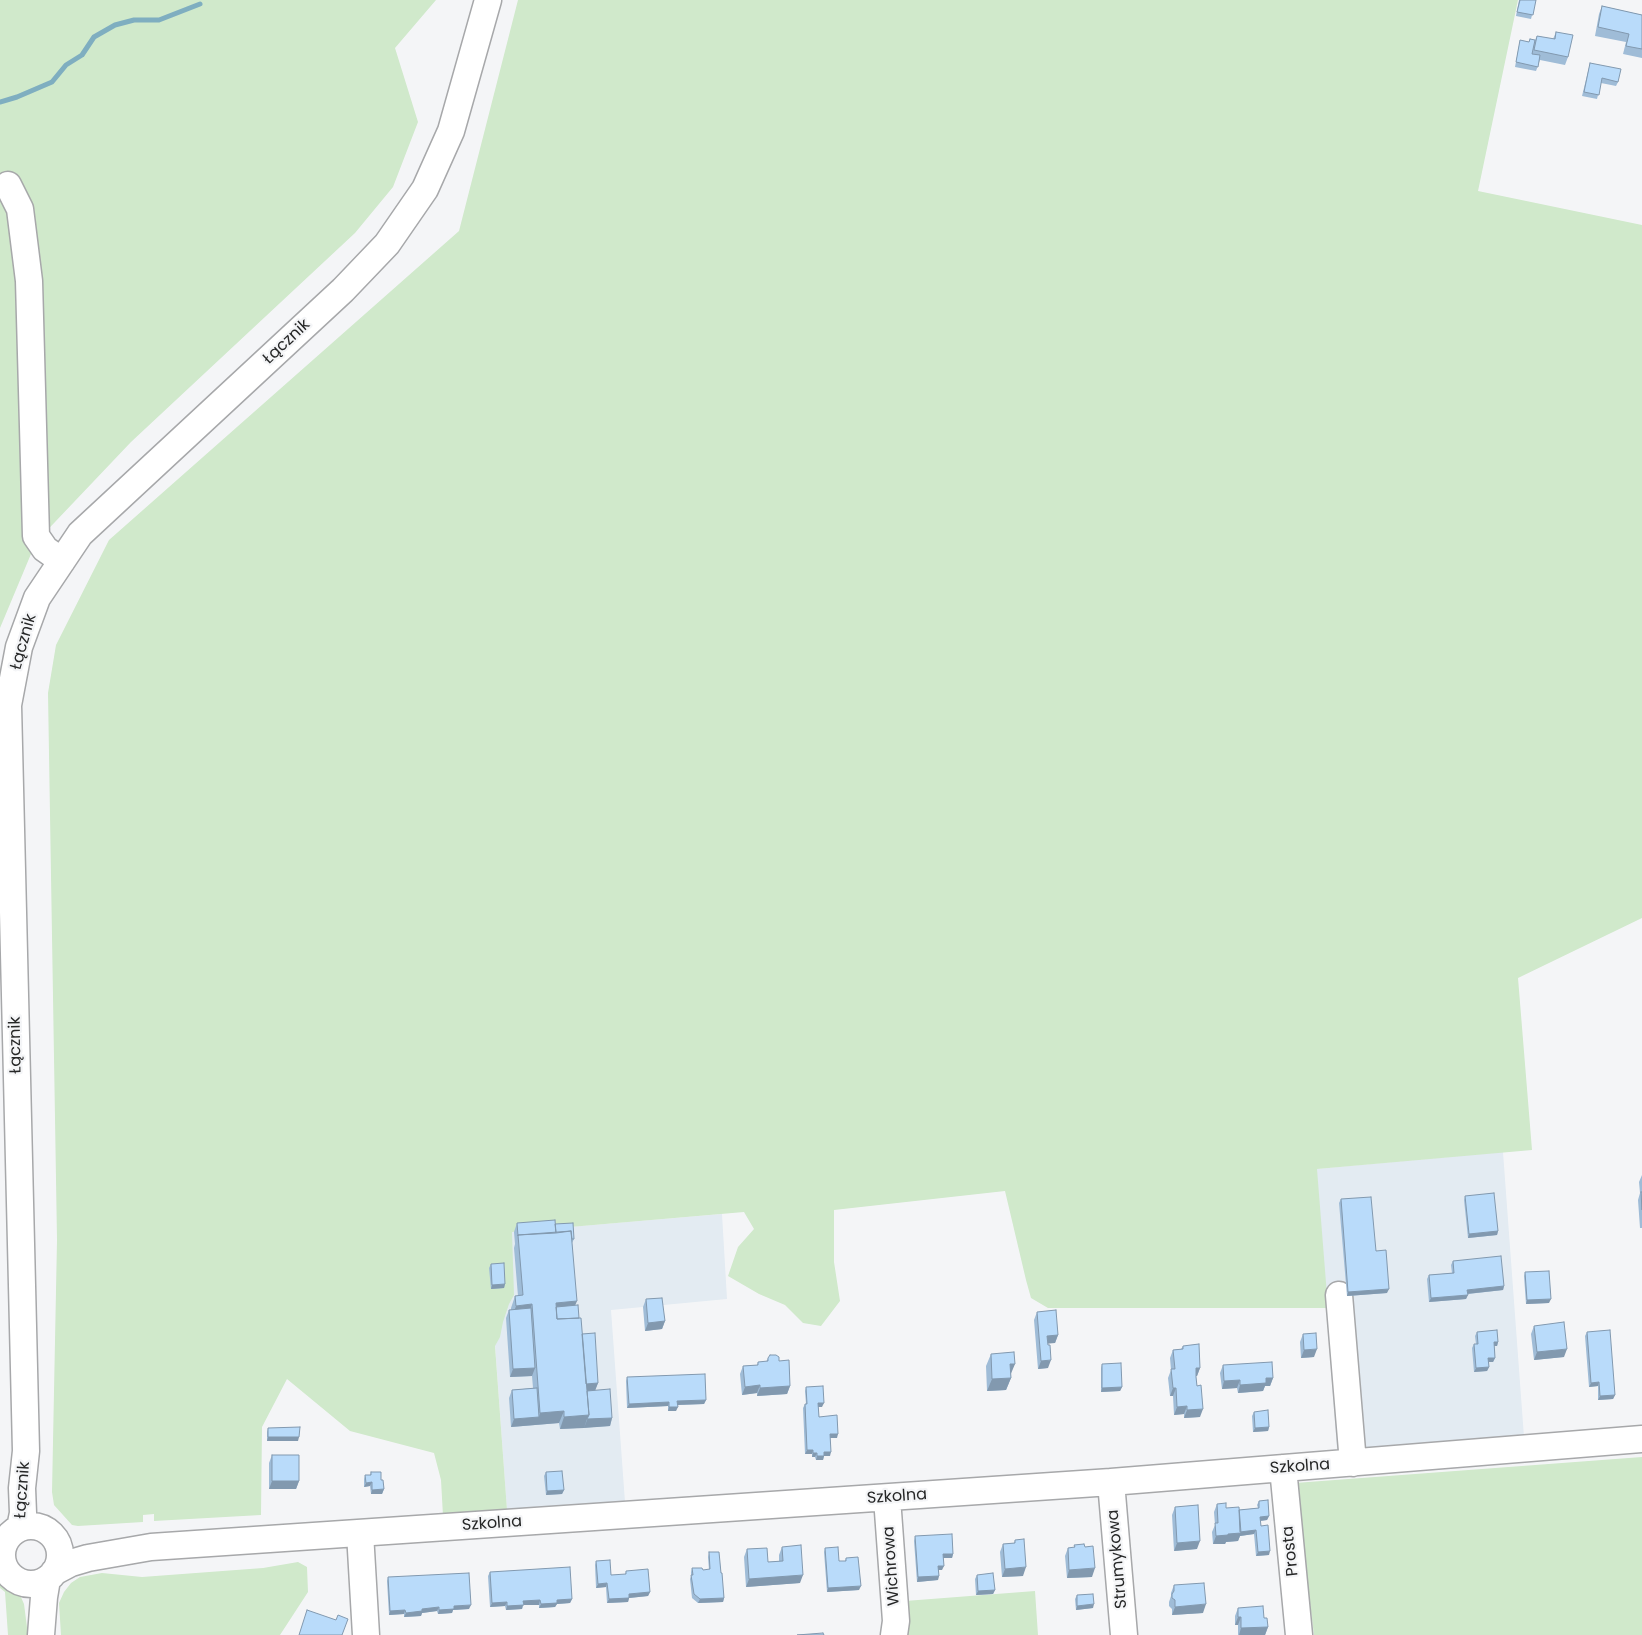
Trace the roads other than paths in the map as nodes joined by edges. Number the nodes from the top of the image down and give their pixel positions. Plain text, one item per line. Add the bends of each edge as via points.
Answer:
1 (488, 0) edge
2 (8, 185) dead end
3 (62, 561) junction
4 (5, 781) edge
5 (11, 1280) edge
6 (1339, 1295) dead end
7 (1642, 1439) edge
8 (1353, 1463) junction
9 (1283, 1468) junction
10 (1111, 1482) junction
11 (887, 1498) junction
12 (360, 1533) junction
13 (23, 1535) edge
14 (151, 1547) junction
15 (8, 1573) edge
16 (51, 1576) junction
17 (39, 1635) edge
18 (366, 1635) edge
19 (894, 1635) edge
20 (1124, 1635) edge
21 (1299, 1635) edge

1 - 3 street, Łącznik via 451,132 425,189 386,244 343,290 80,534
2 - 3 street via 20,208 29,281 36,536 45,549
3 - 4 street, Łącznik via 37,598 19,646 8,706
4 - 5 street, Łącznik
5 - 13 street, Łącznik via 26,1451 34,1488 35,1513
6 - 8 street
7 - 8 street, Szkolna
8 - 9 street, Szkolna
9 - 10 street, Szkolna
9 - 21 street, Prosta
10 - 11 street, Szkolna
10 - 20 street, Strumykowa
11 - 12 street, Szkolna
11 - 19 street, Wichrowa via 896,1621
12 - 14 street, Szkolna
12 - 18 street
13 - 14 street, Szkolna
13 - 15 street via 2,1548
13 - 16 street via 58,1545 59,1564
14 - 16 street, Szkolna via 88,1558 71,1563
15 - 16 street via 31,1585
15 - 17 street
16 - 17 street via 44,1597

